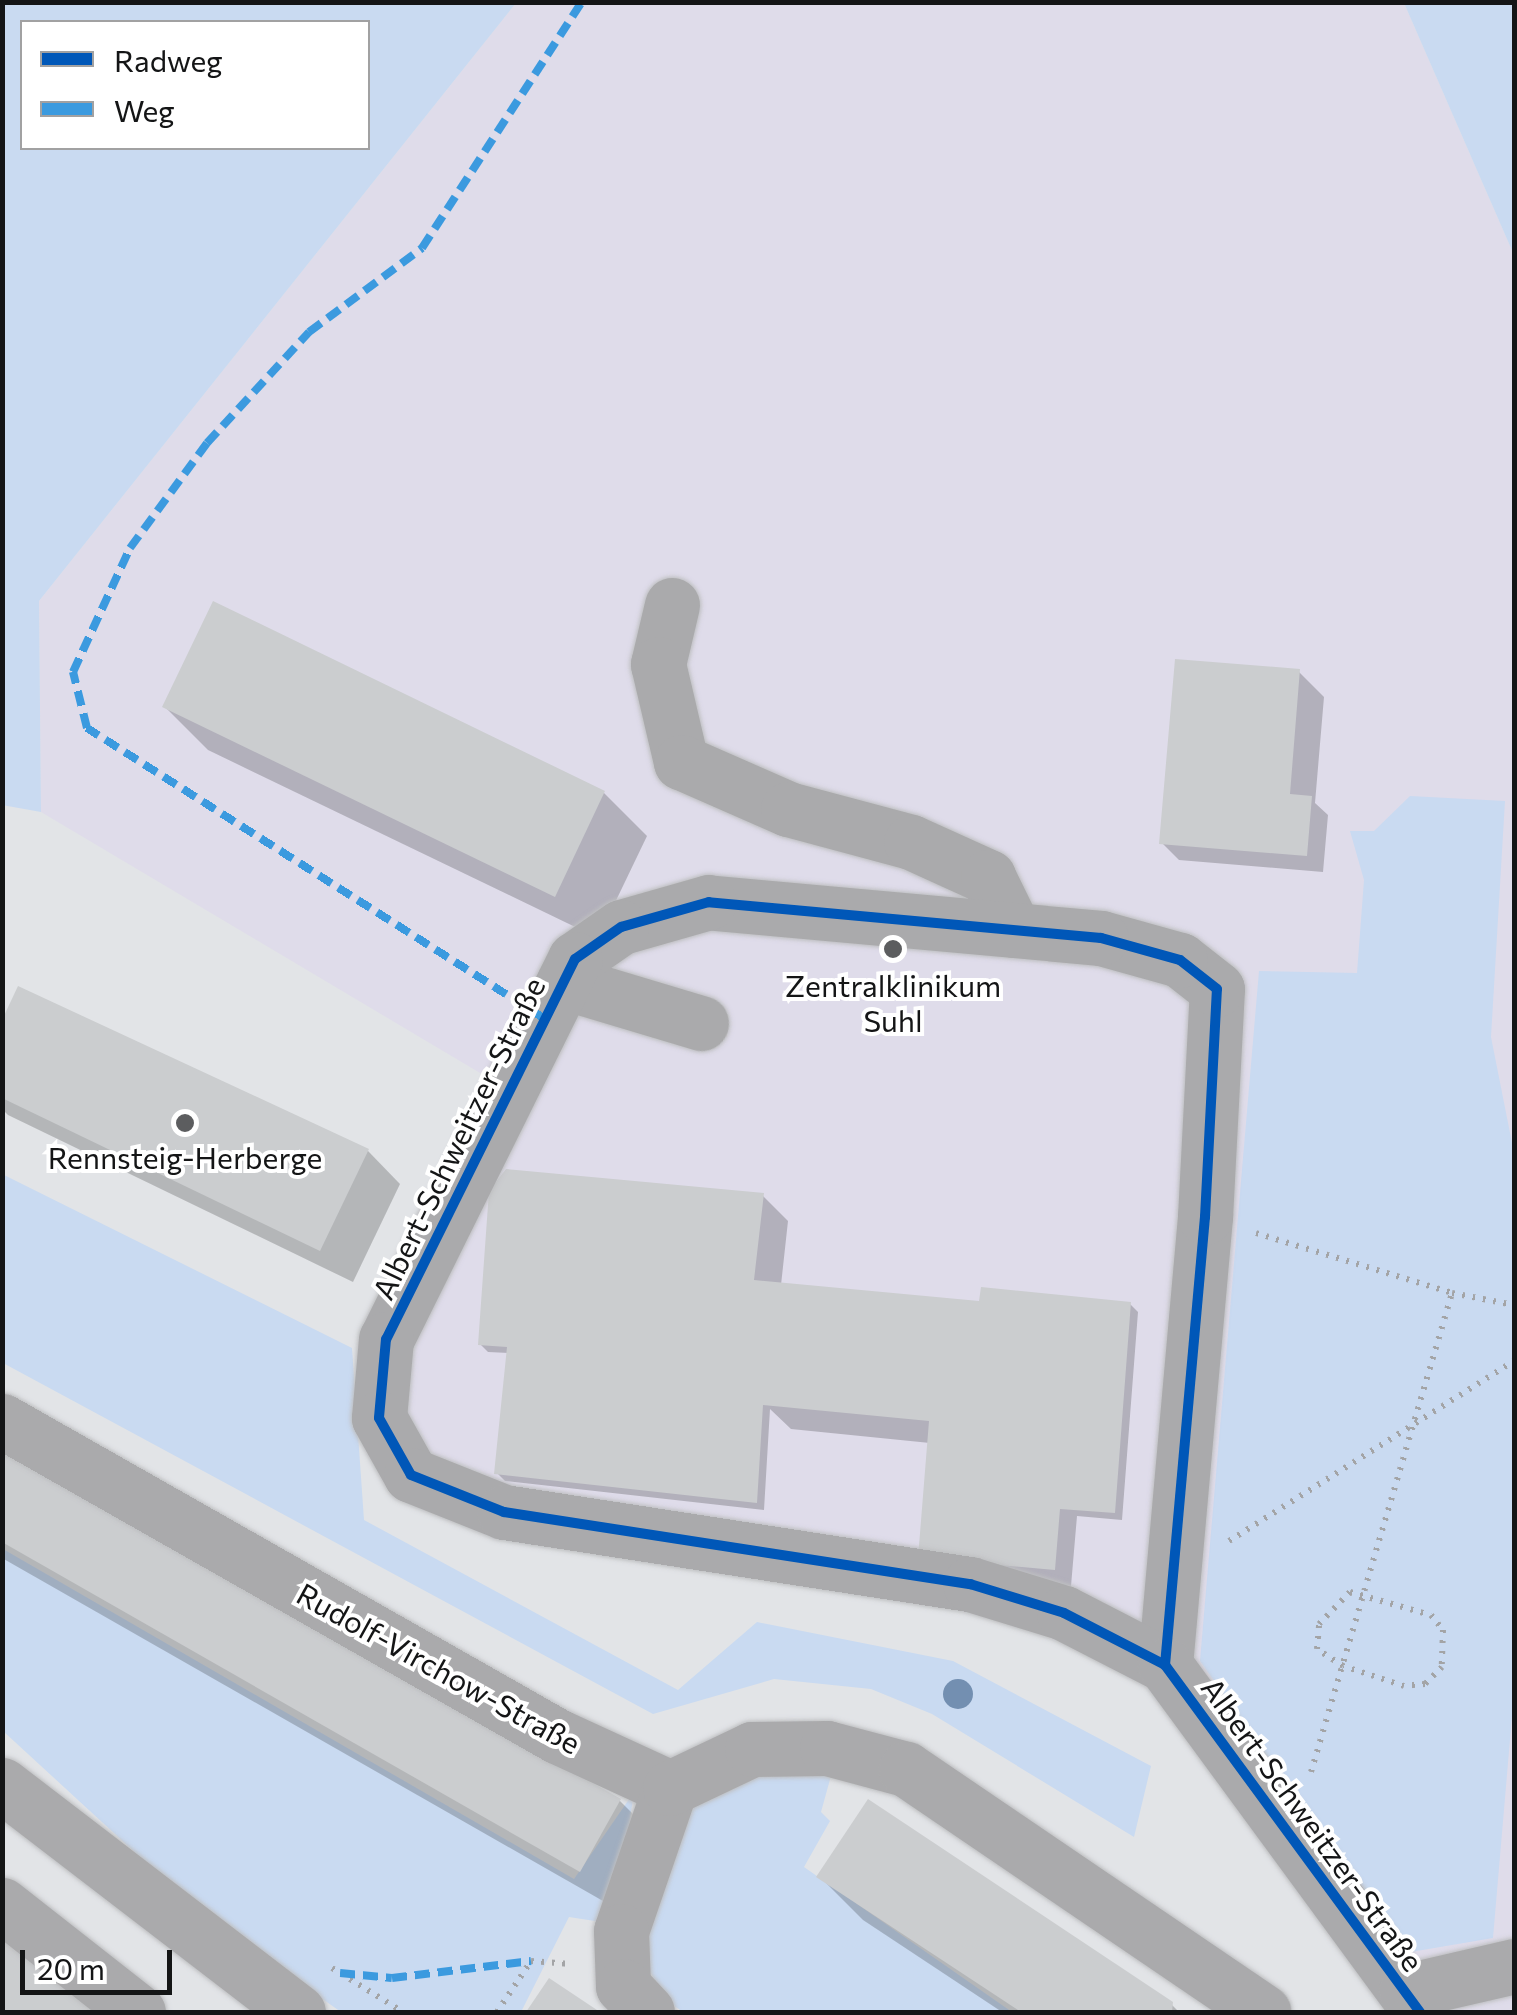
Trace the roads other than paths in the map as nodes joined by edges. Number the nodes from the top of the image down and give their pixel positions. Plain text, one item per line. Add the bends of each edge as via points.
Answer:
1 (672, 605) dead end
2 (1014, 930) junction
3 (564, 982) junction
4 (701, 1023) dead end
5 (2, 1422) edge
6 (1166, 1665) junction
7 (2, 1785) edge
8 (670, 1788) junction
9 (2, 1905) edge
10 (1514, 1966) edge
11 (635, 1999) edge
12 (1413, 2002) edge
13 (138, 2012) edge
14 (298, 2012) edge
15 (1263, 2012) edge

1 - 2 street via 658,664 682,762 788,810 910,842 988,877
2 - 3 street, Albert-Schweitzer-Straße via 709,902 622,926 575,959
2 - 6 street, Albert-Schweitzer-Straße via 1101,938 1180,960 1217,989 1205,1217
3 - 4 street
3 - 6 street, Albert-Schweitzer-Straße via 386,1339 379,1418 411,1475 504,1512 970,1584 1064,1613
5 - 8 street, Rudolf-Virchow-Straße via 557,1736
6 - 12 street, Albert-Schweitzer-Straße
7 - 14 street
8 - 11 street via 621,1931
8 - 15 street via 752,1750 827,1748 906,1770
9 - 13 street
10 - 12 street

